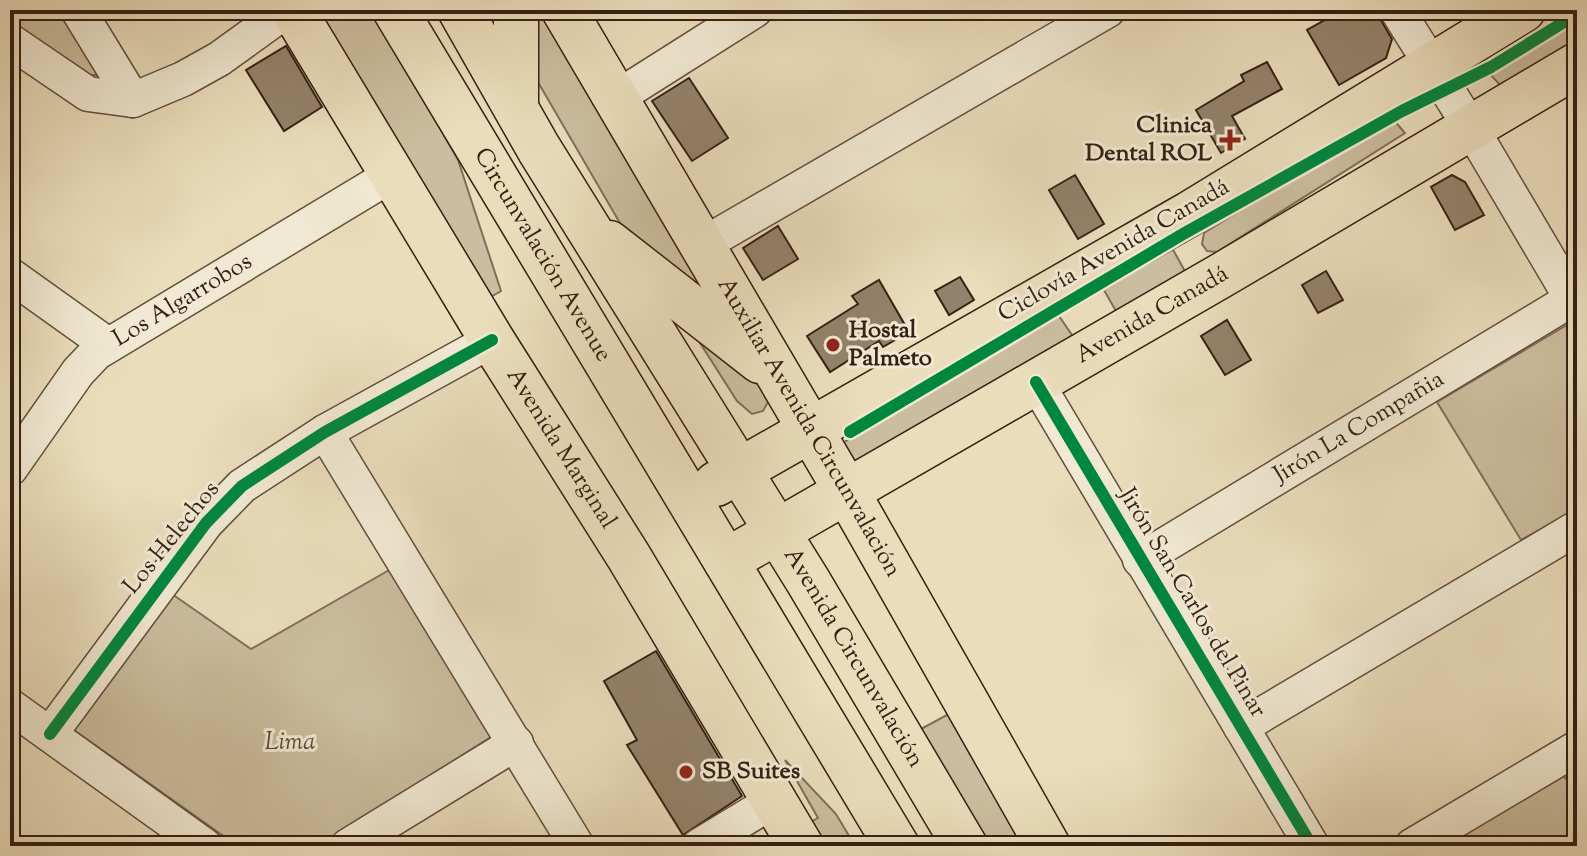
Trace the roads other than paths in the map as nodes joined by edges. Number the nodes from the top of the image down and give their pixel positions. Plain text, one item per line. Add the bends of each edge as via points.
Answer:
1 (78, 10) edge
2 (287, 10) edge
3 (293, 10) edge
4 (395, 10) edge
5 (460, 10) edge
6 (516, 10) edge
7 (564, 10) edge
8 (755, 10) edge
9 (1108, 10) edge
10 (1397, 10) edge
11 (1523, 10) edge
12 (10, 41) edge
13 (1577, 65) edge
14 (1431, 66) junction
15 (616, 98) junction
16 (133, 100) junction
17 (516, 108) junction
18 (1471, 128) junction
19 (393, 174) junction
20 (1189, 214) junction
21 (583, 223) junction
22 (702, 245) junction
23 (10, 275) edge
24 (1222, 275) junction
25 (1057, 291) junction
26 (1574, 298) edge
27 (492, 340) junction
28 (108, 345) junction
29 (1089, 352) junction
30 (778, 374) junction
31 (1036, 382) junction
32 (811, 430) junction
33 (325, 432) junction
34 (10, 469) edge
35 (740, 471) junction
36 (847, 492) junction
37 (690, 499) junction
38 (1577, 528) edge
39 (778, 532) junction
40 (1140, 560) junction
41 (726, 561) junction
42 (10, 706) edge
43 (1241, 727) junction
44 (50, 734) junction
45 (516, 743) junction
46 (1577, 748) edge
47 (773, 801) junction
48 (205, 846) edge
49 (348, 846) edge
50 (577, 846) edge
51 (699, 846) edge
52 (801, 846) edge
53 (897, 846) edge
54 (965, 846) edge
55 (1048, 846) edge
56 (1312, 846) edge
57 (1412, 846) edge

1 - 16 street
2 - 16 street via 219,59
3 - 19 main road, Avenida Marginal
4 - 37 main road, Circunvalación Avenue
5 - 17 main road
6 - 17 main road
7 - 15 main road, Auxiliar Avenida Circunvalación
8 - 15 street
9 - 22 street
10 - 14 street
11 - 14 main road
12 - 16 street via 88,94
13 - 18 main road, Avenida Canadá
14 - 18 street
14 - 20 main road
15 - 22 main road, Auxiliar Avenida Circunvalación
17 - 21 main road
18 - 24 main road, Avenida Canadá
18 - 26 street
19 - 27 main road, Avenida Marginal
19 - 28 street, Los Algarrobos
20 - 24 main road via 1183,234 1188,254 1203,269
20 - 25 main road
21 - 30 main road
21 - 35 main road
22 - 30 main road, Auxiliar Avenida Circunvalación
23 - 28 street
24 - 29 main road, Avenida Canadá
25 - 29 main road via 1075,299 1087,314
25 - 32 main road
26 - 40 street, Jirón La Compañia
27 - 33 street, Los Helechos
27 - 47 main road, Avenida Marginal via 629,557
28 - 34 street, Los Algarrobos via 78,372
29 - 31 main road, Avenida Canadá
30 - 32 main road, Auxiliar Avenida Circunvalación
31 - 36 main road, Avenida Canadá
31 - 40 street, Jirón San Carlos del Pinar
32 - 35 main road
32 - 36 main road, Auxiliar Avenida Circunvalación
33 - 44 street, Los Helechos via 242,486 206,523
33 - 45 street
35 - 37 main road
35 - 39 main road, Avenida Circunvalación
36 - 39 main road, Avenida Canadá
36 - 55 main road, Auxiliar Avenida Circunvalación
37 - 41 main road
38 - 43 street
39 - 41 main road, Avenida Canadá
39 - 54 main road, Avenida Circunvalación
40 - 43 street, Jirón San Carlos del Pinar
41 - 53 main road
42 - 44 street
43 - 56 street, Jirón San Carlos del Pinar
44 - 48 street
45 - 49 street
45 - 50 street
46 - 57 street
47 - 51 street
47 - 52 main road, Avenida Marginal

